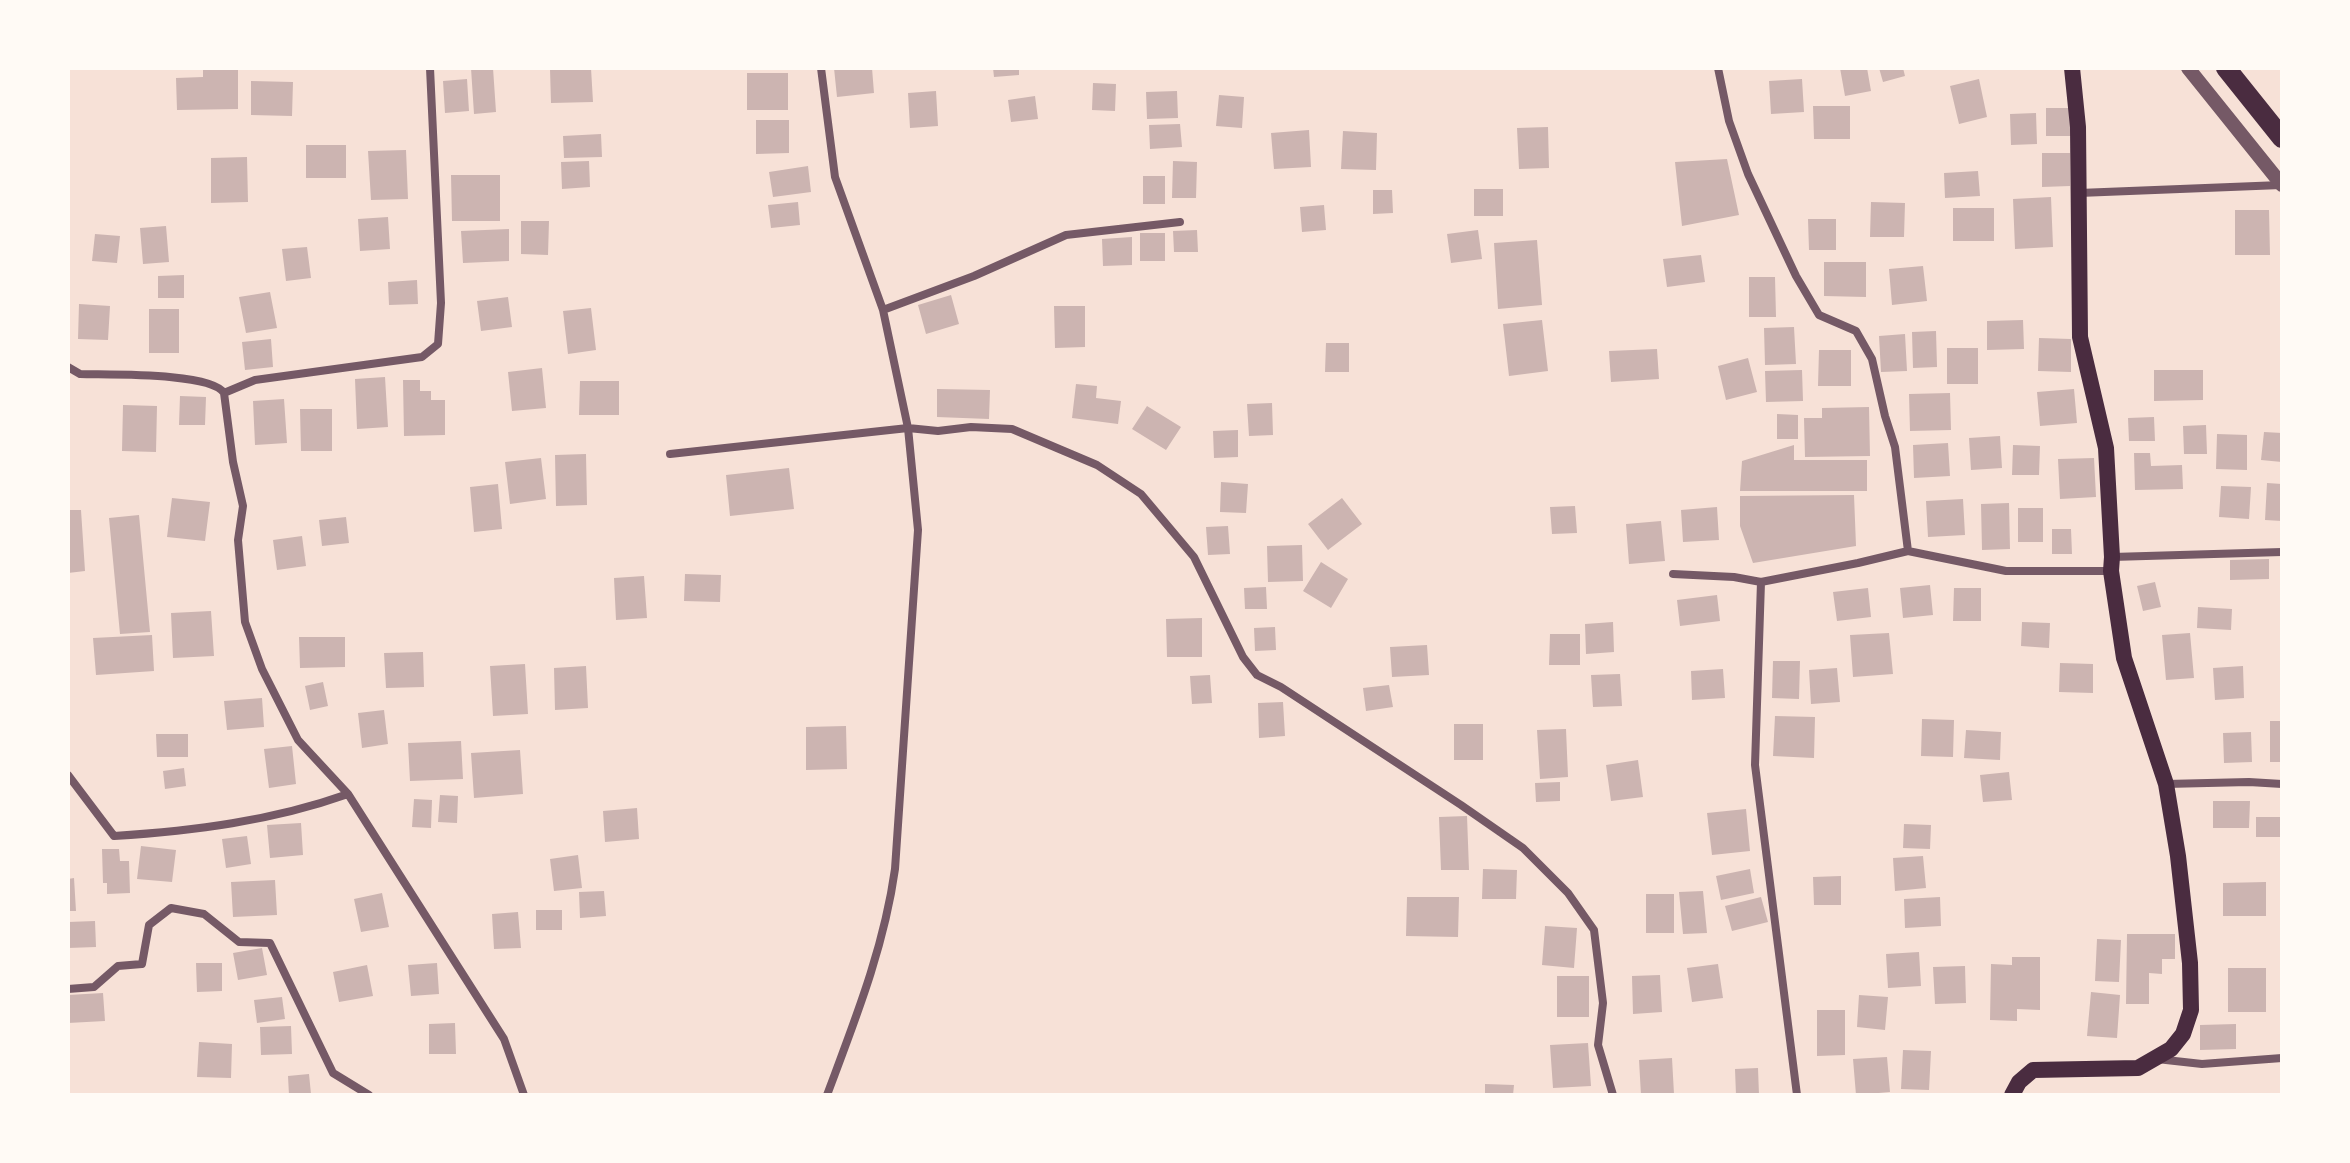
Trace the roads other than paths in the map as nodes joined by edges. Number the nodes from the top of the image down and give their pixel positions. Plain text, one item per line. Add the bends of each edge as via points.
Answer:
1 (430, 68) edge
2 (821, 68) edge
3 (1718, 68) edge
4 (2072, 68) edge
5 (2188, 68) edge
6 (2226, 68) edge
7 (2282, 138) edge
8 (2282, 185) edge
9 (2079, 193) junction
10 (1180, 222) dead end
11 (883, 310) junction
12 (68, 367) edge
13 (224, 393) junction
14 (908, 428) junction
15 (670, 454) dead end
16 (1908, 551) junction
17 (2282, 552) edge
18 (2112, 564) junction
19 (1673, 574) dead end
20 (1761, 582) junction
21 (68, 775) edge
22 (2166, 784) junction
23 (2282, 784) edge
24 (348, 794) junction
25 (68, 989) edge
26 (2282, 1058) edge
27 (2156, 1059) junction
28 (369, 1095) edge
29 (524, 1095) edge
30 (827, 1095) edge
31 (1613, 1095) edge
32 (1797, 1095) edge
33 (2012, 1095) edge

1 - 13 street via 441,303 438,344 422,357 255,380
2 - 11 street via 835,177
3 - 16 street via 1743,161 1796,276 1819,315 1856,331 1872,359 1895,447
4 - 9 main road
5 - 8 street
6 - 7 highway
8 - 9 street
9 - 18 main road via 2080,337 2106,448
10 - 11 street via 1066,235
11 - 14 street
12 - 13 street via 80,374 197,378
13 - 24 street via 243,506 238,540 245,622 298,740
14 - 15 street
14 - 30 street via 918,530 895,869 872,974
14 - 31 street via 1012,429 1097,465 1141,494 1194,557 1257,675 1523,848 1568,893 1594,930 1603,1003 1598,1045
16 - 18 street via 2006,571
16 - 20 street
17 - 18 street
18 - 22 main road via 2124,658
19 - 20 street
20 - 32 street via 1755,765
21 - 24 street via 114,836 194,831
22 - 23 street
22 - 27 main road via 2182,887 2191,1010 2183,1034
24 - 29 street via 504,1039
25 - 28 street via 94,987 118,966 142,964 149,925 171,908 204,914 239,942 270,943 333,1073
26 - 27 street via 2202,1064
27 - 33 main road via 2138,1068 2033,1070

